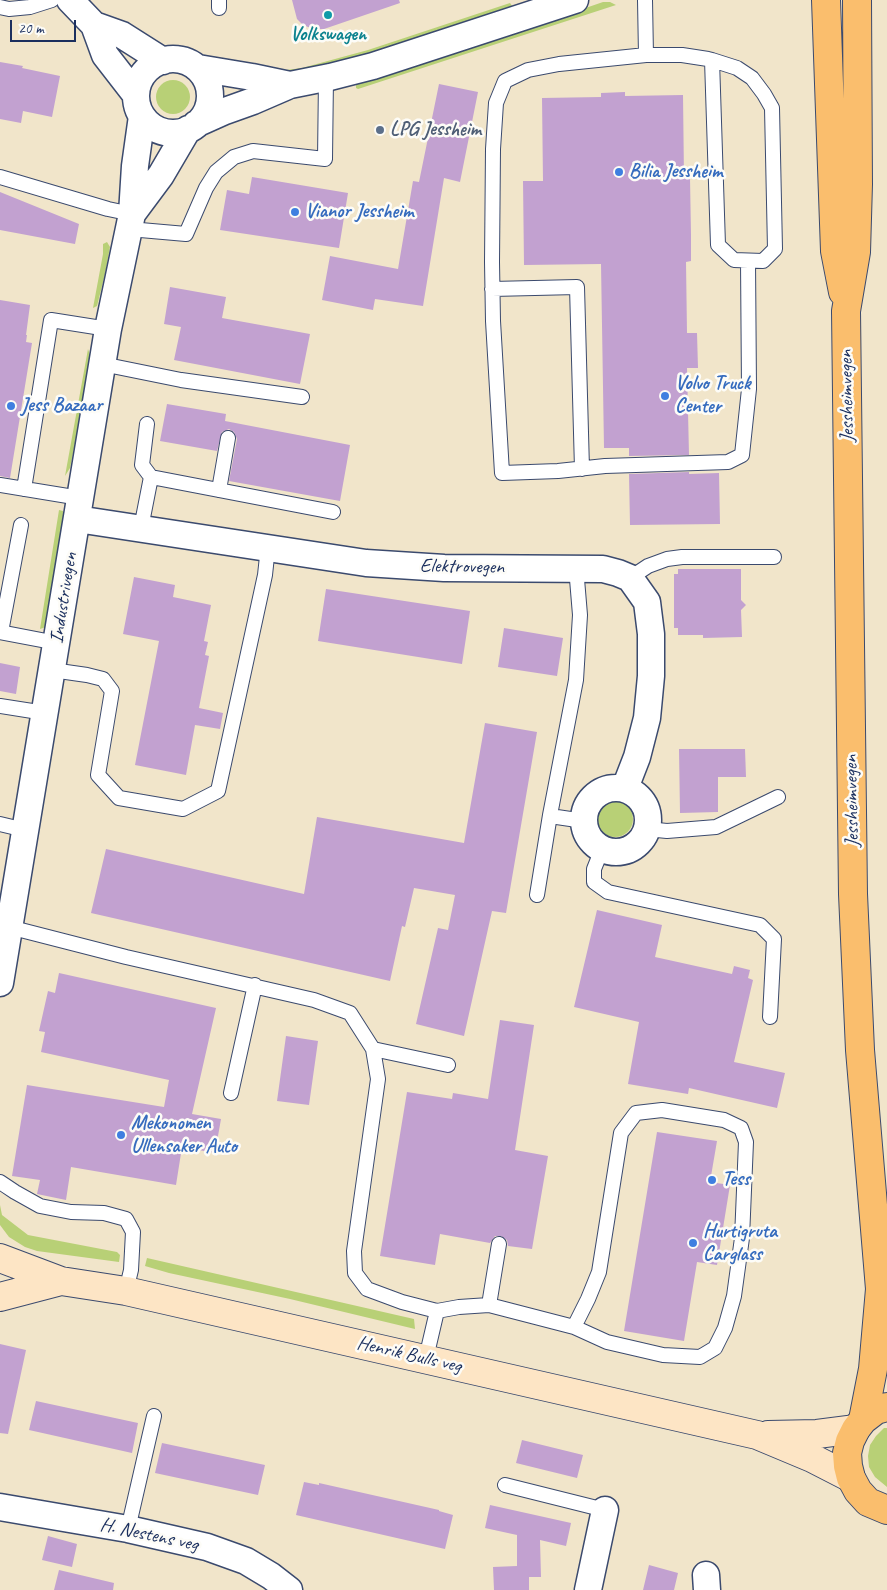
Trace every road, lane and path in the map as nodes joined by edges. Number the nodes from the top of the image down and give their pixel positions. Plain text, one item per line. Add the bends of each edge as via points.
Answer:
1 (52, 0) edge
2 (70, 0) edge
3 (575, 0) edge
4 (645, 0) edge
5 (826, 0) edge
6 (857, 0) edge
7 (0, 7) edge
8 (94, 25) junction
9 (646, 55) junction
10 (712, 60) junction
11 (163, 61) junction
12 (198, 68) junction
13 (326, 78) junction
14 (290, 85) junction
15 (139, 106) junction
16 (192, 127) junction
17 (0, 177) edge
18 (130, 222) junction
19 (748, 261) junction
20 (492, 289) junction
21 (846, 311) junction
22 (108, 329) junction
23 (102, 364) junction
24 (302, 397) dead end
25 (147, 424) dead end
26 (228, 438) dead end
27 (582, 469) junction
28 (152, 477) junction
29 (0, 485) edge
30 (24, 489) junction
31 (219, 490) junction
32 (78, 508) junction
33 (333, 512) dead end
34 (21, 525) dead end
35 (141, 528) junction
36 (268, 547) junction
37 (774, 557) dead end
38 (576, 567) junction
39 (630, 578) junction
40 (1, 632) edge
41 (57, 643) junction
42 (52, 670) junction
43 (0, 706) edge
44 (45, 713) junction
45 (625, 788) junction
46 (778, 796) dead end
47 (550, 816) junction
48 (584, 821) junction
49 (0, 824) edge
50 (647, 829) junction
51 (25, 830) junction
52 (602, 849) junction
53 (537, 895) dead end
54 (8, 927) junction
55 (0, 980) edge
56 (255, 986) junction
57 (770, 1017) dead end
58 (373, 1049) junction
59 (448, 1065) dead end
60 (231, 1093) dead end
61 (0, 1182) edge
62 (499, 1244) dead end
63 (0, 1258) edge
64 (61, 1281) junction
65 (126, 1291) junction
66 (0, 1297) edge
67 (884, 1299) edge
68 (489, 1305) junction
69 (437, 1311) junction
70 (574, 1327) junction
71 (426, 1358) junction
72 (887, 1406) edge
73 (154, 1416) dead end
74 (859, 1425) junction
75 (757, 1435) junction
76 (850, 1478) junction
77 (505, 1485) dead end
78 (0, 1507) edge
79 (605, 1510) joint
80 (885, 1514) edge
81 (128, 1529) junction
82 (289, 1590) edge
83 (588, 1590) edge

1 - 7 lane via 30,8
2 - 8 street
3 - 13 street via 373,66
4 - 9 lane
5 - 21 main road, Jessheimvegen via 835,251
6 - 21 main road, Jessheimvegen via 856,252
8 - 11 street via 122,35
8 - 15 street via 105,55
9 - 10 lane via 682,55
9 - 20 lane via 559,64 528,70 505,81 496,102 493,149
10 - 19 lane via 718,245 734,260
10 - 19 lane via 738,68 752,78 772,108 775,249 763,261
11 - 12 street via 181,60
11 - 15 street via 154,64 138,83
12 - 14 street
12 - 16 street via 210,93 204,116
13 - 14 street
13 - 18 lane via 325,159 253,151 234,157 216,172 206,188 186,234
14 - 16 street
15 - 16 street via 148,123 165,132
15 - 18 street, Industrivegen
16 - 18 street, Industrivegen
17 - 18 lane via 108,209
18 - 22 street, Industrivegen
19 - 27 lane via 749,389 742,454 728,462
20 - 27 lane via 502,473
20 - 27 lane via 577,287
21 - 67 main road, Jessheimvegen via 853,894 860,1050
22 - 23 street, Industrivegen
22 - 30 lane via 51,320
23 - 24 lane via 181,380
23 - 32 street, Industrivegen
25 - 28 lane via 142,465
26 - 31 lane
28 - 31 lane
28 - 35 lane
29 - 30 lane
30 - 32 lane
31 - 33 lane
32 - 35 street, Elektrovegen
32 - 41 street, Industrivegen
34 - 40 lane
35 - 36 street, Elektrovegen
36 - 38 street, Elektrovegen via 396,566
36 - 42 lane via 265,575 218,791 184,809 119,798 98,775 112,691 103,679
37 - 39 lane via 667,559
38 - 39 street, Elektrovegen via 603,568
38 - 47 lane via 580,615 576,680
39 - 45 street via 647,602 651,676 647,718 638,757
40 - 41 lane
41 - 42 street, Industrivegen
42 - 44 street, Industrivegen
43 - 44 lane
44 - 51 street, Industrivegen
45 - 48 street via 614,787 595,795 588,803
45 - 50 street via 642,800 647,809
46 - 50 lane via 716,827 666,831
47 - 48 lane
47 - 53 lane
48 - 52 street via 587,834
49 - 51 lane
50 - 52 street via 634,847 613,852
51 - 54 street, Industrivegen
52 - 57 lane via 594,869 594,882 608,892 760,925 774,939
54 - 55 street, Industrivegen
54 - 56 lane
56 - 58 lane via 314,1000 350,1013
56 - 60 lane
58 - 59 lane
58 - 69 lane via 378,1079 354,1251 355,1273 367,1289
61 - 65 lane via 40,1206 126,1219 133,1232
62 - 68 lane
63 - 64 street, Henrik Bulls veg
64 - 65 street, Henrik Bulls veg
64 - 66 street, Henrik Bulls veg
65 - 71 street, Henrik Bulls veg
67 - 74 main road, Jessheimvegen via 873,1369
68 - 69 lane
68 - 70 lane
69 - 71 lane
70 - 70 lane via 599,1272 621,1133 636,1113 662,1110 724,1120 741,1128 746,1142 742,1238 734,1296 725,1328 715,1348 700,1357 663,1355 607,1342
71 - 75 street, Henrik Bulls veg
72 - 74 main road via 876,1410
73 - 81 lane
74 - 75 street, Henrik Bulls veg via 817,1434
74 - 76 main road, Jessheimvegen via 847,1453
75 - 76 street, Henrik Bulls veg
76 - 80 main road via 868,1502
77 - 79 lane
78 - 81 street, H. Nestens veg
79 - 83 street
81 - 82 street, H. Nestens veg via 207,1547 246,1561

